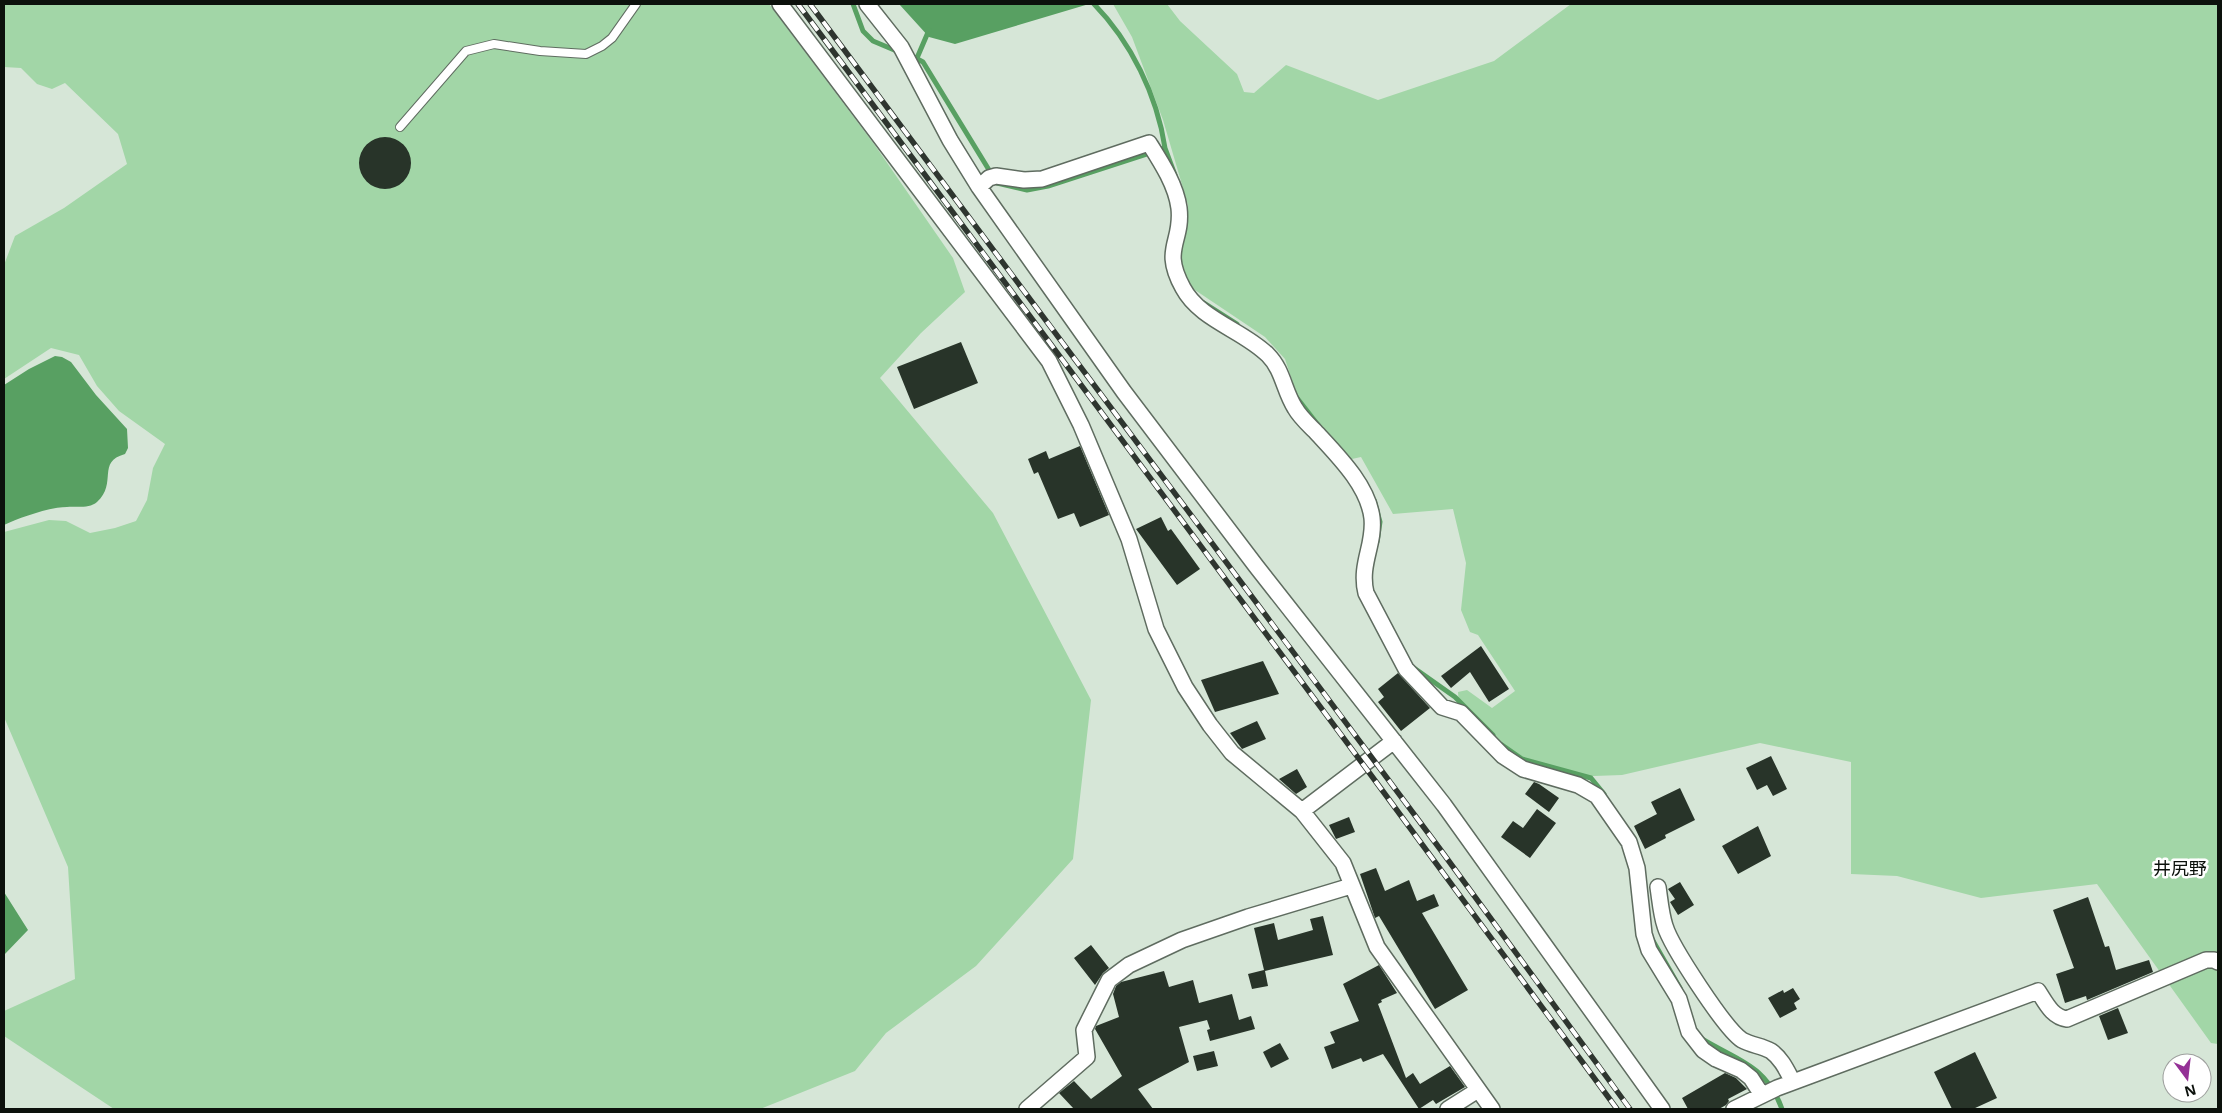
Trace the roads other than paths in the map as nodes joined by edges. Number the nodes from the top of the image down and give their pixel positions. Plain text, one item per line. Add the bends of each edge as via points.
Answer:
1 (636, 4) edge
2 (780, 4) edge
3 (867, 4) edge
4 (400, 127) dead end
5 (988, 181) junction
6 (1394, 741) junction
7 (1302, 811) junction
8 (1351, 886) junction
9 (1658, 888) dead end
10 (2218, 962) edge
11 (1793, 1082) junction
12 (1478, 1090) junction
13 (1770, 1092) junction
14 (1028, 1109) edge
15 (1448, 1109) edge
16 (1492, 1109) edge
17 (1662, 1109) edge
18 (1734, 1109) edge

1 - 4 lane via 612,38 586,54 494,44 466,51
2 - 7 street via 1049,361 1081,425 1126,530 1156,629 1185,687 1232,753
3 - 5 street via 906,54 950,140
5 - 6 street via 1124,392
5 - 13 street via 1042,179 1149,143 1166,172 1179,209 1171,255 1174,272 1184,291 1197,307 1268,355 1279,368 1295,410 1348,469 1366,497 1372,517 1372,532 1363,581 1366,593 1406,669 1442,707 1462,713 1503,756 1523,769 1578,786 1597,796 1629,842 1638,868 1644,934 1649,950 1678,999 1689,1032 1702,1050 1741,1070
6 - 7 street
6 - 17 street via 1502,884
7 - 8 street via 1343,863
8 - 12 street via 1377,948
8 - 14 street via 1182,940 1129,966 1109,980 1084,1030 1087,1057
9 - 11 street via 1664,925 1712,1004 1742,1040 1770,1051 1784,1064
10 - 11 street via 2206,960 2067,1018 2060,1018 2052,1012 2038,991
11 - 13 street
12 - 15 street
12 - 16 street
13 - 18 street

